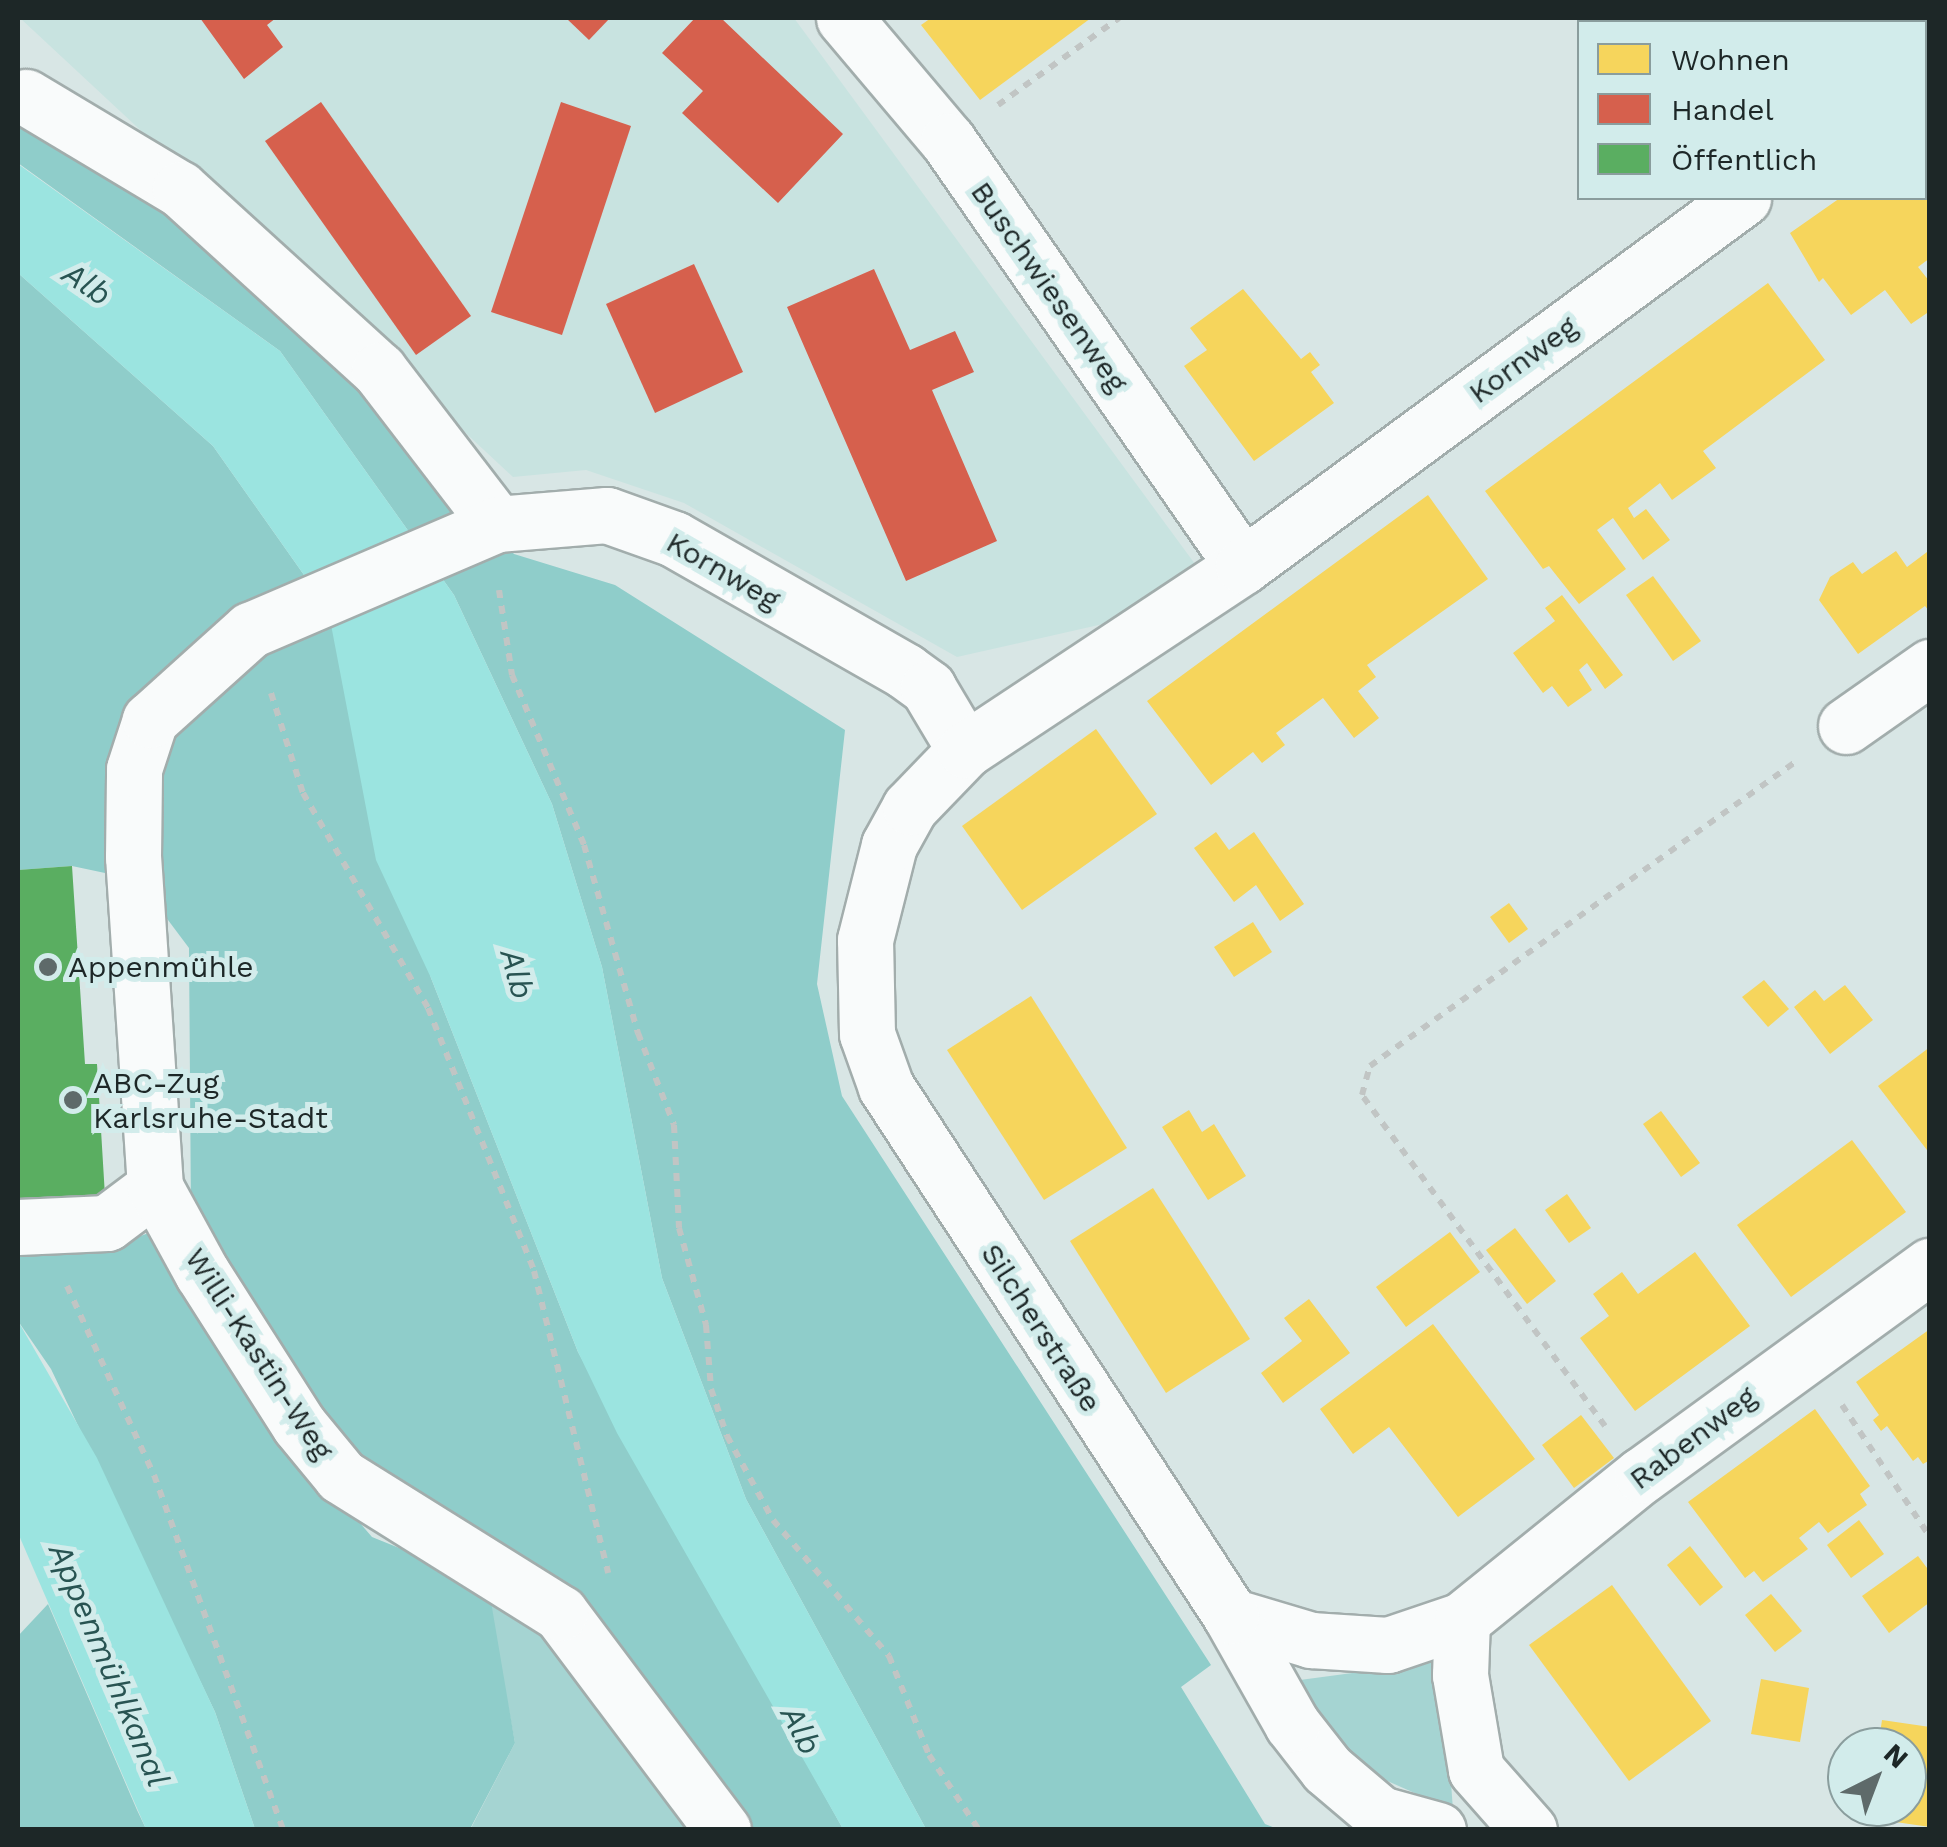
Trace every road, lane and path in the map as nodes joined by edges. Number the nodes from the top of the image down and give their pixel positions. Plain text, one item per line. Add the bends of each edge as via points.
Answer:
1 (844, 18) edge
2 (1118, 18) edge
3 (26, 97) dead end
4 (948, 140) junction
5 (1740, 200) edge
6 (476, 534) junction
7 (1243, 566) junction
8 (269, 621) junction
9 (1930, 667) edge
10 (1846, 726) joint
11 (965, 750) junction
12 (156, 1187) junction
13 (29, 1227) edge
14 (1930, 1266) edge
15 (1808, 1353) junction
16 (1642, 1476) junction
17 (1930, 1537) edge
18 (612, 1592) dead end
19 (1231, 1616) junction
20 (1462, 1620) junction
21 (283, 1830) edge
22 (723, 1830) edge
23 (979, 1830) edge
24 (1438, 1830) edge
25 (1529, 1830) edge

1 - 4 street, Buschwiesenweg
2 - 4 path
3 - 6 street via 180,189 379,370
4 - 7 street, Buschwiesenweg
5 - 7 street, Kornweg
6 - 8 street, Kornweg
6 - 11 street, Kornweg via 607,516 674,539 905,671 928,688
6 - 23 path via 500,603 512,675 584,844 638,1034 674,1125 679,1228 727,1436 773,1520 888,1656 928,1754
7 - 11 street, Kornweg
8 - 12 street, Kornweg via 150,720 134,769 133,857
8 - 18 path via 303,792 428,1008 534,1270
9 - 10 street
10 - 16 path via 1370,1066 1362,1094
11 - 19 street, Silcherstraße via 910,807 889,845 865,940 867,1034 913,1133
12 - 13 street via 107,1223
12 - 22 street, Willi-Kastin-Weg via 299,1425 341,1476 560,1612
13 - 21 path via 154,1475
14 - 15 street, Rabenweg
15 - 16 street, Rabenweg
15 - 17 path
16 - 20 street, Rabenweg
19 - 20 street, Rabenweg via 1311,1640 1351,1644 1388,1644
19 - 24 street, Silcherstraße via 1292,1724 1327,1769 1380,1814
20 - 25 street via 1460,1675 1476,1770

